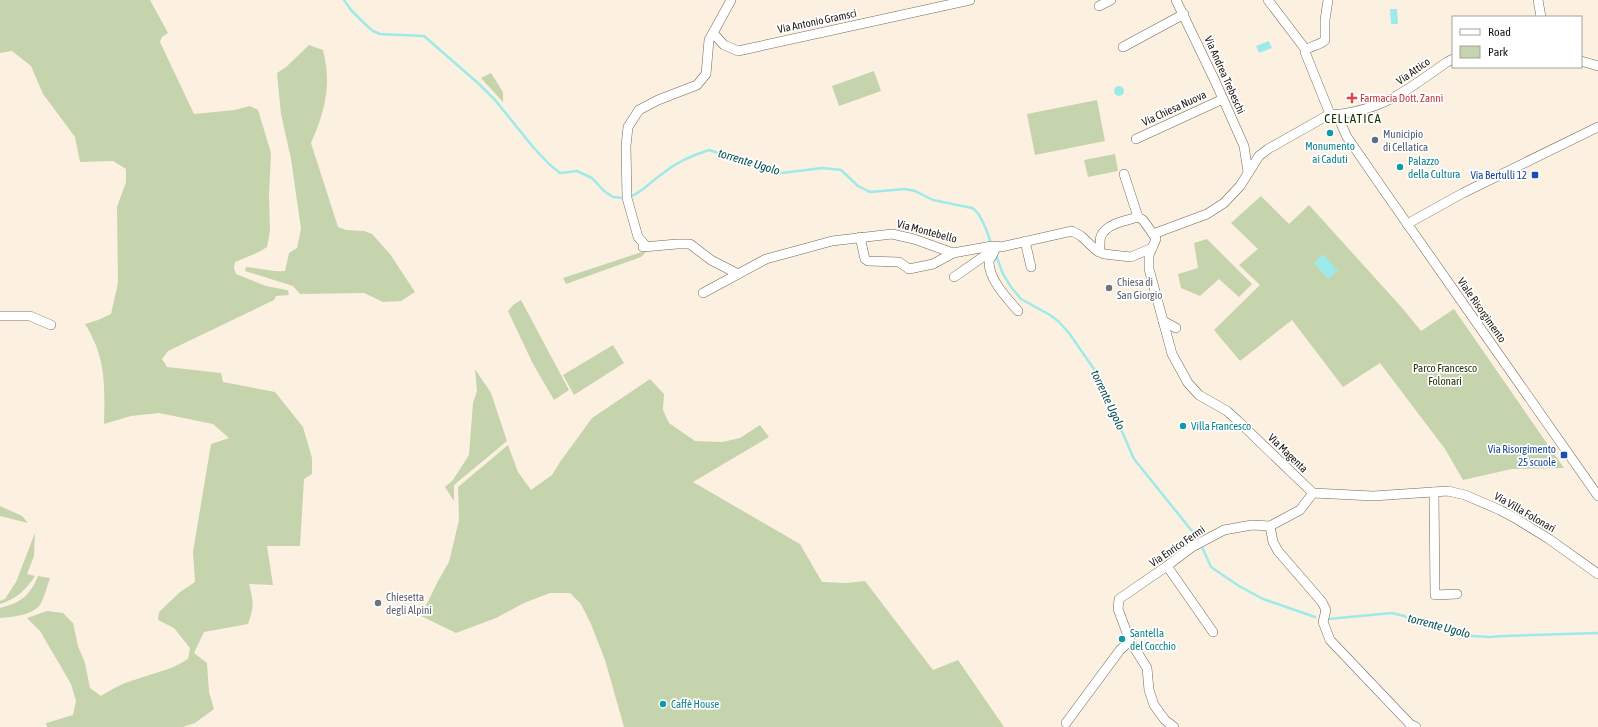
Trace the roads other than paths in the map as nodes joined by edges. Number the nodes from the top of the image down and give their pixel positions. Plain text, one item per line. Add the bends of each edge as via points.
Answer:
1 (731, 0) edge
2 (970, 0) edge
3 (1111, 0) edge
4 (1176, 0) edge
5 (1268, 0) edge
6 (1328, 0) edge
7 (1538, 0) edge
8 (1099, 6) dead end
9 (1184, 14) junction
10 (1541, 16) edge
11 (713, 33) junction
12 (1122, 47) dead end
13 (1306, 50) junction
14 (1452, 60) edge
15 (1582, 61) edge
16 (1598, 66) edge
17 (1223, 99) junction
18 (1332, 113) junction
19 (1598, 127) edge
20 (1136, 139) dead end
21 (1244, 146) junction
22 (1259, 156) junction
23 (1248, 172) junction
24 (1124, 174) dead end
25 (1141, 219) junction
26 (1407, 224) junction
27 (860, 237) junction
28 (1154, 237) junction
29 (1025, 241) junction
30 (996, 248) junction
31 (1152, 248) junction
32 (1099, 252) junction
33 (953, 253) junction
34 (1031, 267) dead end
35 (738, 274) junction
36 (954, 277) dead end
37 (703, 293) dead end
38 (1018, 311) dead end
39 (0, 316) edge
40 (1163, 321) junction
41 (50, 325) dead end
42 (1176, 328) dead end
43 (1434, 492) junction
44 (1313, 493) junction
45 (1598, 496) edge
46 (1270, 526) junction
47 (1167, 566) junction
48 (1598, 574) edge
49 (1457, 594) dead end
50 (1213, 632) dead end
51 (1130, 641) junction
52 (1066, 723) dead end
53 (1411, 726) edge
54 (1174, 727) edge

1 - 11 street
2 - 11 street, Via Antonio Gramsci via 738,51 724,45
3 - 8 street
4 - 9 street, Via Andrea Trebeschi
5 - 13 street
6 - 13 street via 1325,40
7 - 10 street
9 - 12 street
9 - 17 street, Via Andrea Trebeschi
11 - 35 street via 709,40 706,74 696,85 639,110 628,127 628,198 638,237 644,247 690,244 711,260
13 - 18 street, Viale Risorgimento via 1305,54
14 - 18 street, Via Attico via 1386,102 1364,110
15 - 16 street
17 - 20 street, Via Chiesa Nuova
17 - 21 street, Via Andrea Trebeschi
18 - 22 street, Via Attico
18 - 26 street, Viale Risorgimento
19 - 26 street via 1463,192
21 - 22 street
21 - 23 street, Via Andrea Trebeschi
22 - 23 street
23 - 28 street via 1240,186 1224,203 1207,214
24 - 25 street
25 - 28 street
25 - 32 street via 1105,229 1100,237
26 - 45 street, Viale Risorgimento
27 - 33 street, Via Montebello via 892,234
27 - 33 street via 865,259 868,261 899,262 909,269 933,264
27 - 35 street, Via Montebello via 832,240 788,252 766,259
28 - 31 street, Via Magenta
29 - 30 street, Via Montebello
29 - 32 street, Via Montebello via 1072,231
29 - 34 street
30 - 33 street, Via Montebello via 992,246
30 - 36 street
30 - 38 street via 989,263 997,286
31 - 32 street via 1131,257
31 - 40 street, Via Magenta via 1149,255 1150,269
35 - 37 street, Via Montebello
39 - 41 street via 30,316
40 - 42 street
40 - 44 street, Via Magenta via 1172,354 1188,383 1199,395 1233,416
43 - 44 street, Via Villa Folonari via 1373,496
43 - 48 street, Via Villa Folonari via 1448,491 1465,495 1500,510 1549,539
43 - 49 street via 1435,595
44 - 46 street, Via Enrico Fermi via 1300,510
46 - 47 street, Via Enrico Fermi via 1252,525 1224,530 1192,547
46 - 53 street via 1278,552 1324,606 1326,610 1323,622 1330,640
47 - 50 street
47 - 51 street, Via Enrico Fermi via 1119,599 1118,609
51 - 52 street via 1120,650
51 - 54 street via 1147,668 1149,690 1154,705

